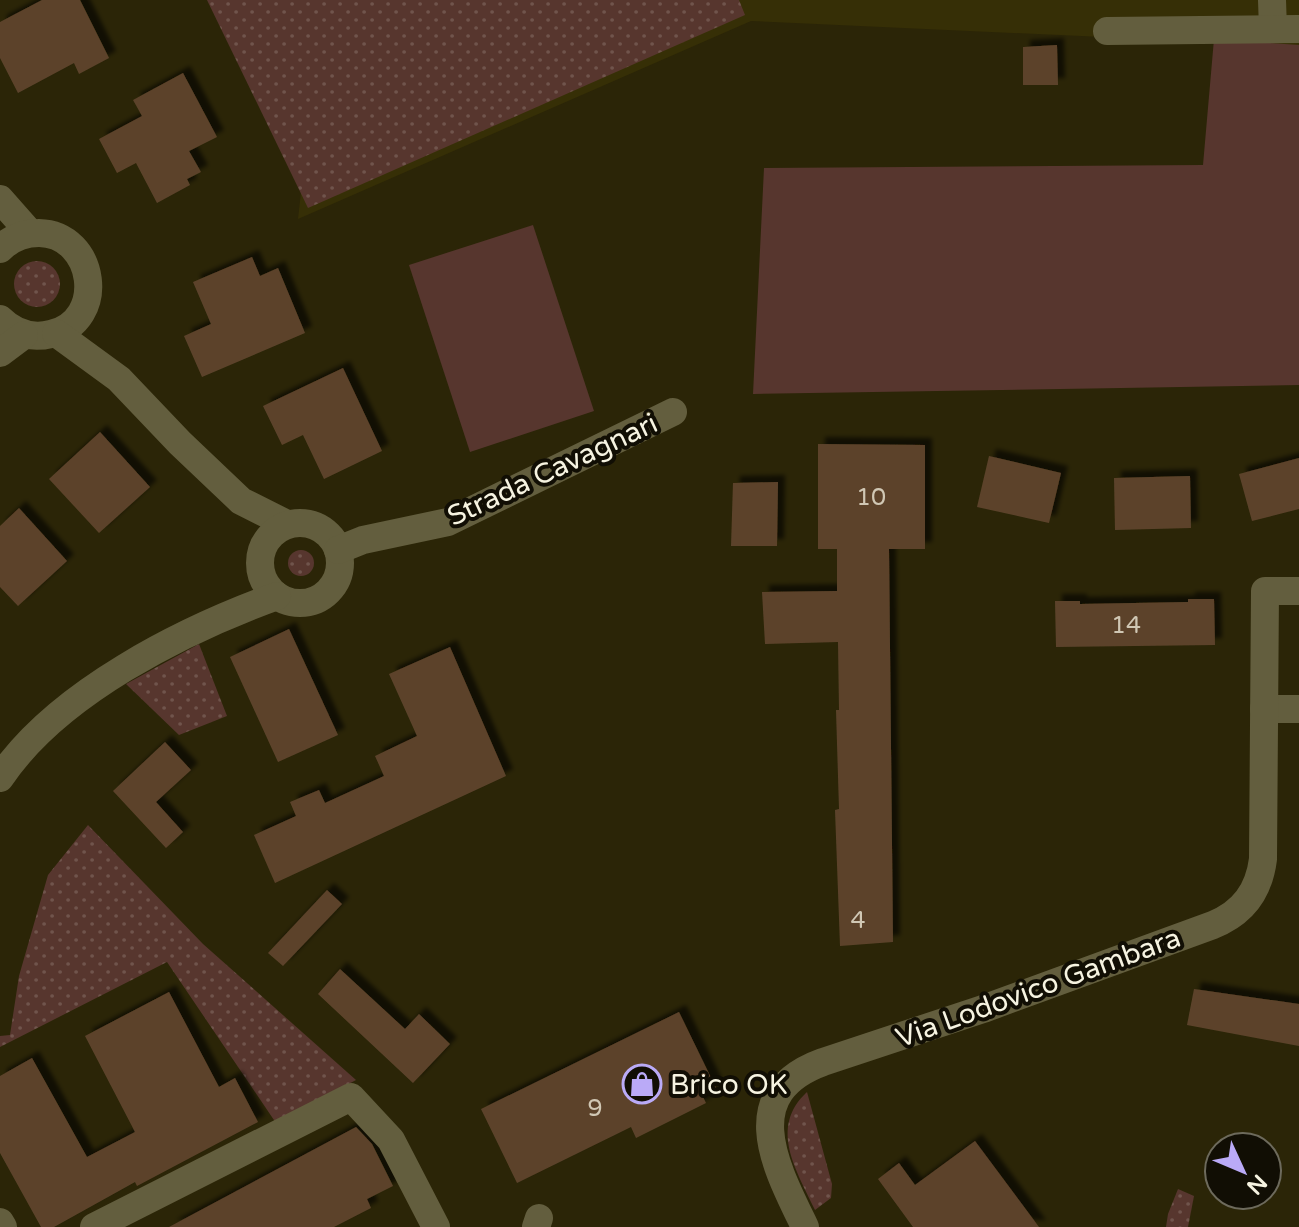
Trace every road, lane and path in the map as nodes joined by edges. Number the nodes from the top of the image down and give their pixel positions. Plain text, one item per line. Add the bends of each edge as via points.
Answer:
1 (1272, 0) edge
2 (1286, 29) edge
3 (1107, 31) dead end
4 (0, 199) edge
5 (30, 233) junction
6 (0, 249) edge
7 (83, 310) junction
8 (12, 327) edge
9 (56, 333) junction
10 (0, 353) edge
11 (119, 379) junction
12 (673, 412) dead end
13 (244, 503) junction
14 (287, 524) junction
15 (264, 546) junction
16 (338, 550) junction
17 (1299, 591) edge
18 (277, 596) junction
19 (1264, 709) junction
20 (1299, 709) edge
21 (0, 778) edge
22 (0, 1222) edge
23 (3, 1227) edge
24 (94, 1227) edge
25 (436, 1227) edge
26 (805, 1227) edge

1 - 2 street
2 - 3 street
4 - 5 street
5 - 6 street
5 - 7 street via 62,238 80,255 90,278
7 - 9 street
7 - 11 street
8 - 9 street via 40,337
8 - 10 street
9 - 11 street
11 - 13 street
12 - 16 street, Strada Cavagnari via 448,522
13 - 14 street
13 - 15 street
14 - 15 street
14 - 16 street via 313,524
15 - 18 street via 263,580
16 - 18 street via 338,576 323,596 301,603
17 - 19 street, Via Lodovico Gambara via 1265,591
18 - 21 street via 151,650 58,715
19 - 20 street
19 - 26 street, Via Lodovico Gambara via 1263,859 1249,900 1223,921 800,1073 777,1100 770,1133 774,1159
22 - 23 street
24 - 25 street via 351,1097 391,1140

